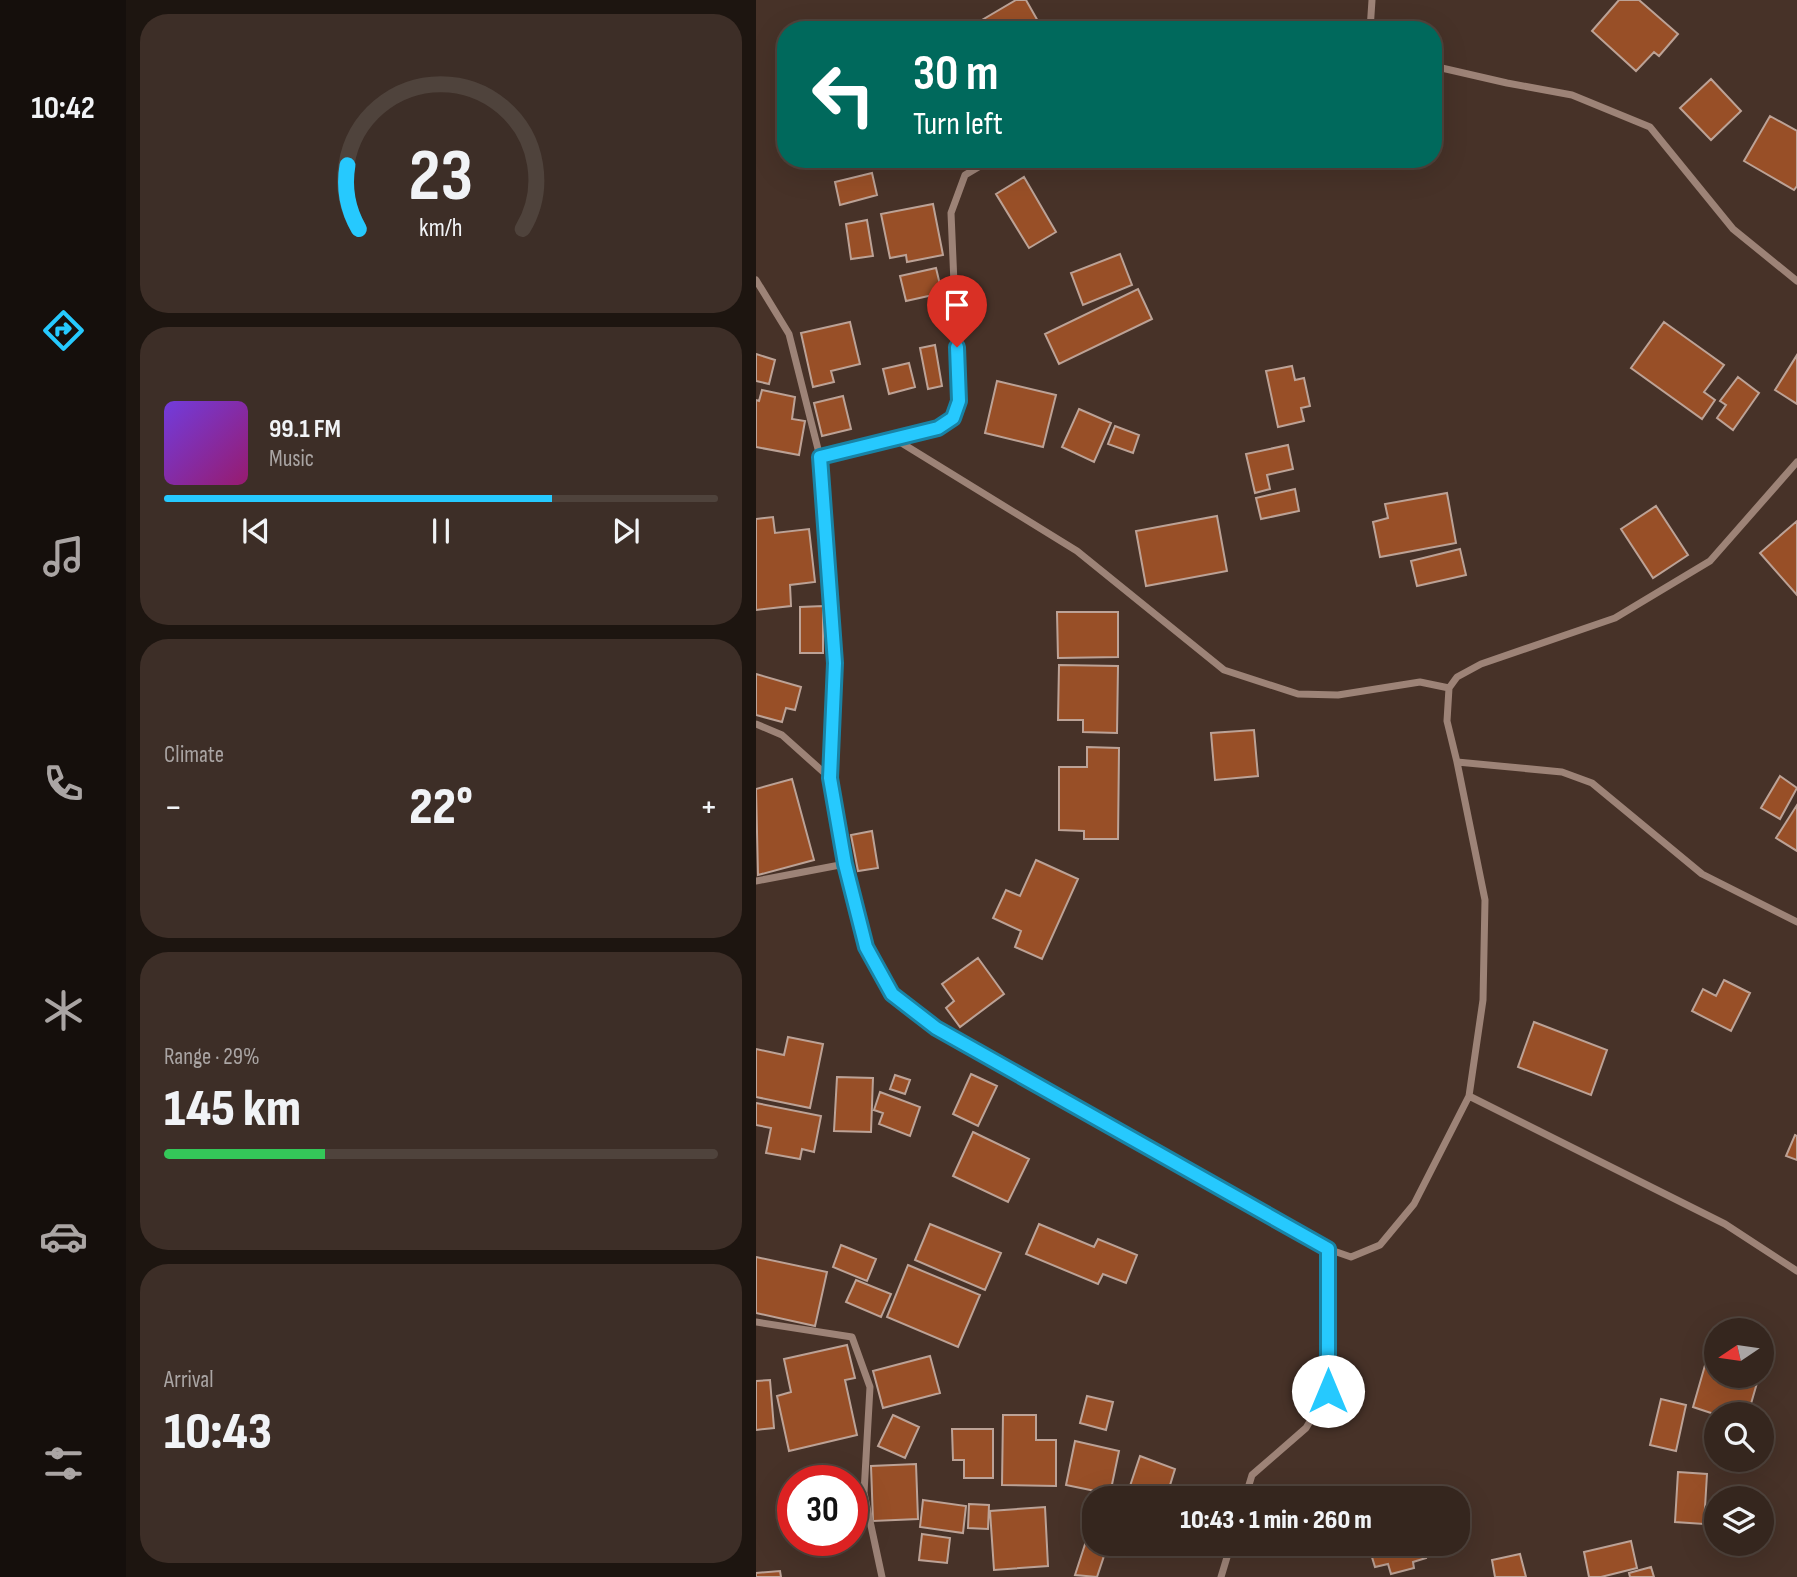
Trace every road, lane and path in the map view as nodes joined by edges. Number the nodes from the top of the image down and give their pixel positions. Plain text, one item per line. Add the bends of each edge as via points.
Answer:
1 (1372, 0) edge
2 (1371, 21) edge
3 (1442, 68) edge
4 (977, 168) edge
5 (756, 280) edge
6 (1797, 281) edge
7 (895, 439) junction
8 (820, 457) junction
9 (1797, 461) edge
10 (1449, 688) junction
11 (756, 724) edge
12 (1457, 762) junction
13 (830, 778) junction
14 (845, 864) junction
15 (756, 881) edge
16 (1797, 922) edge
17 (1469, 1096) junction
18 (1328, 1249) junction
19 (1797, 1271) edge
20 (756, 1322) edge
21 (1249, 1486) edge
22 (1227, 1556) edge
23 (882, 1577) edge
24 (1221, 1577) edge

1 - 2 street
3 - 6 street via 1572,95 1650,127 1734,229
4 - 7 street via 965,175 951,213 959,401 953,418 938,428
5 - 8 street via 789,334
7 - 8 street
7 - 10 street via 1077,551 1224,670 1298,694 1339,695 1420,682
8 - 13 street via 835,663
9 - 10 street via 1710,561 1615,618 1481,664 1457,677
10 - 12 street via 1447,721
11 - 13 street via 782,735
12 - 16 street via 1562,772 1592,783 1702,874
12 - 17 street via 1485,900 1483,1000
13 - 14 street
14 - 15 street
14 - 18 street via 866,947 892,994 936,1028
17 - 18 street via 1414,1204 1380,1245 1351,1257
17 - 19 street via 1725,1224
18 - 21 street via 1328,1391 1306,1428 1252,1475
20 - 23 street via 852,1337 870,1387 864,1493
22 - 24 street

